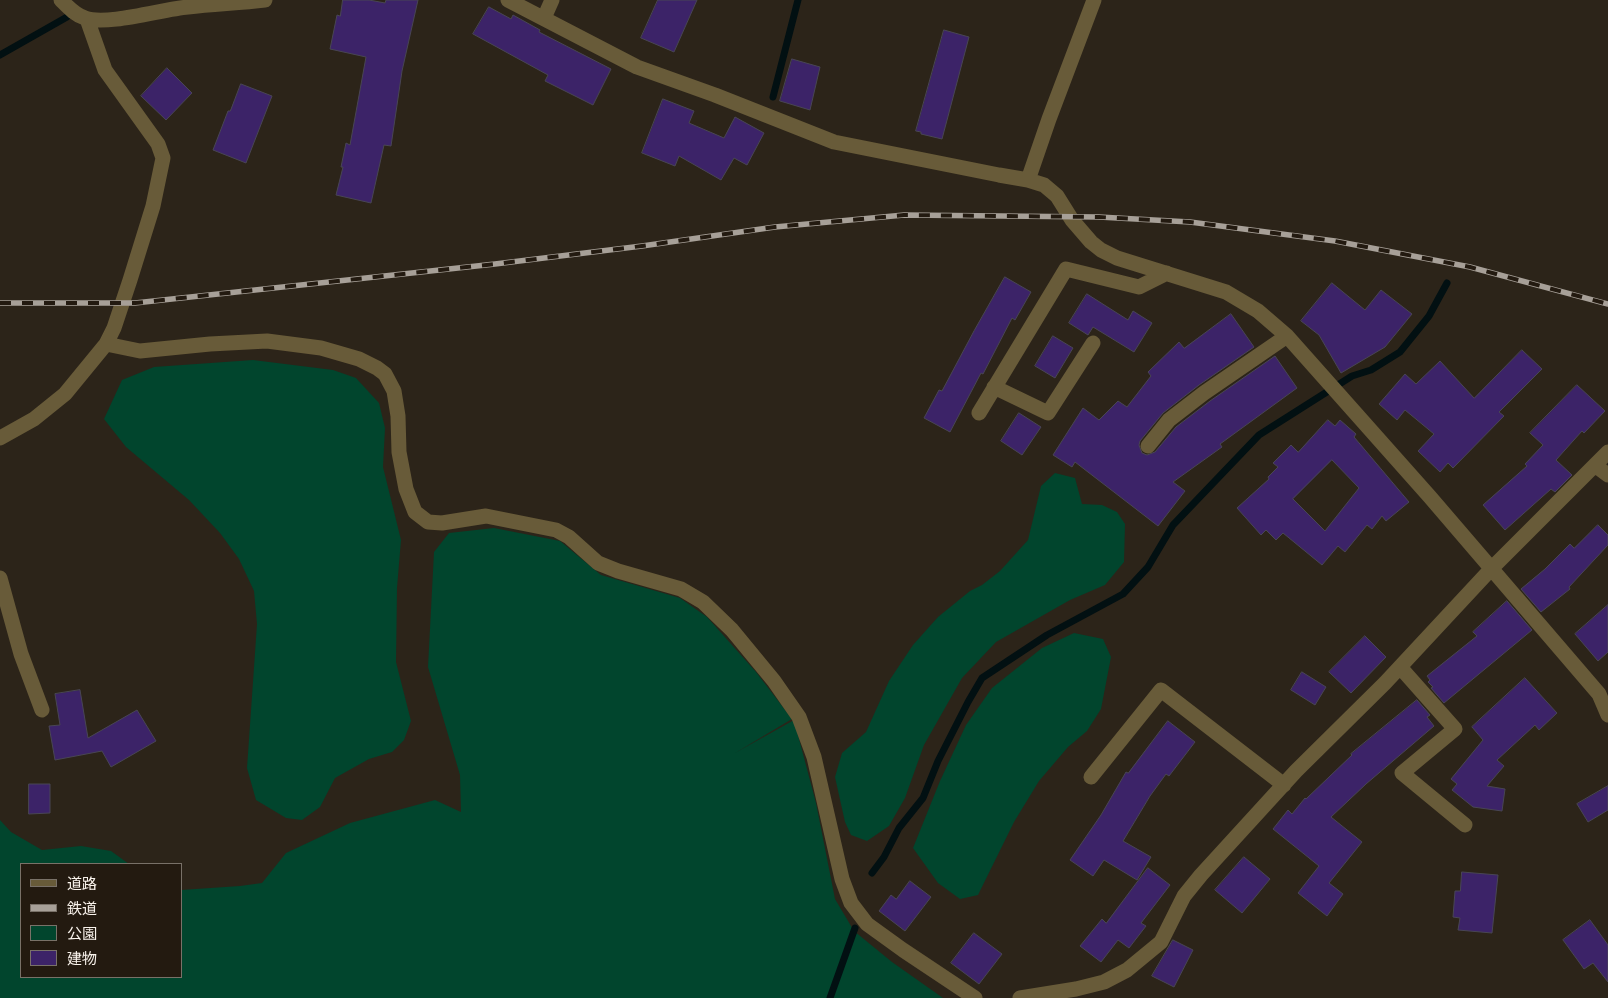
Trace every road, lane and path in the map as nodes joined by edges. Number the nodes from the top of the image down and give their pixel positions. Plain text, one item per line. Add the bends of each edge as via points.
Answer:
1 (61, 0) edge
2 (265, 0) edge
3 (508, 0) edge
4 (552, 0) edge
5 (1094, 0) edge
6 (544, 18) junction
7 (87, 19) junction
8 (1028, 180) junction
9 (1167, 273) junction
10 (1287, 336) junction
11 (1093, 343) dead end
12 (106, 344) junction
13 (994, 387) junction
14 (979, 413) dead end
15 (0, 438) edge
16 (1148, 446) dead end
17 (1608, 452) edge
18 (1602, 470) edge
19 (1492, 568) junction
20 (0, 578) edge
21 (1400, 667) junction
22 (42, 710) dead end
23 (1608, 715) edge
24 (1091, 778) dead end
25 (1284, 785) junction
26 (1465, 825) dead end
27 (975, 998) edge
28 (1020, 998) edge

1 - 7 street via 74,13
2 - 7 street via 187,7 113,19
3 - 6 street
4 - 6 street
5 - 8 street
6 - 8 street via 637,67 834,142
7 - 12 street via 105,70 158,144 163,158 153,206
8 - 9 street via 1044,185 1057,196 1072,220 1101,250
9 - 10 street via 1226,292 1258,311
9 - 13 street via 1139,287 1066,269
10 - 16 street via 1168,420
10 - 19 street
11 - 13 street via 1048,413
12 - 15 street via 66,394 34,419
12 - 27 street via 140,351 267,341 321,348 359,359 385,374 394,391 399,452 406,488 415,512 428,522 486,516 556,530 569,537 598,563 681,589 703,602 732,630 799,717 814,757 842,880 851,903 868,924
13 - 14 street
17 - 18 street
18 - 19 street
19 - 21 street
19 - 23 street via 1599,694
20 - 22 street via 21,654
21 - 25 street
21 - 26 street via 1455,729 1402,772
24 - 25 street via 1161,690
25 - 28 street via 1195,882 1184,896 1161,942 1147,955 1104,982 1076,990

